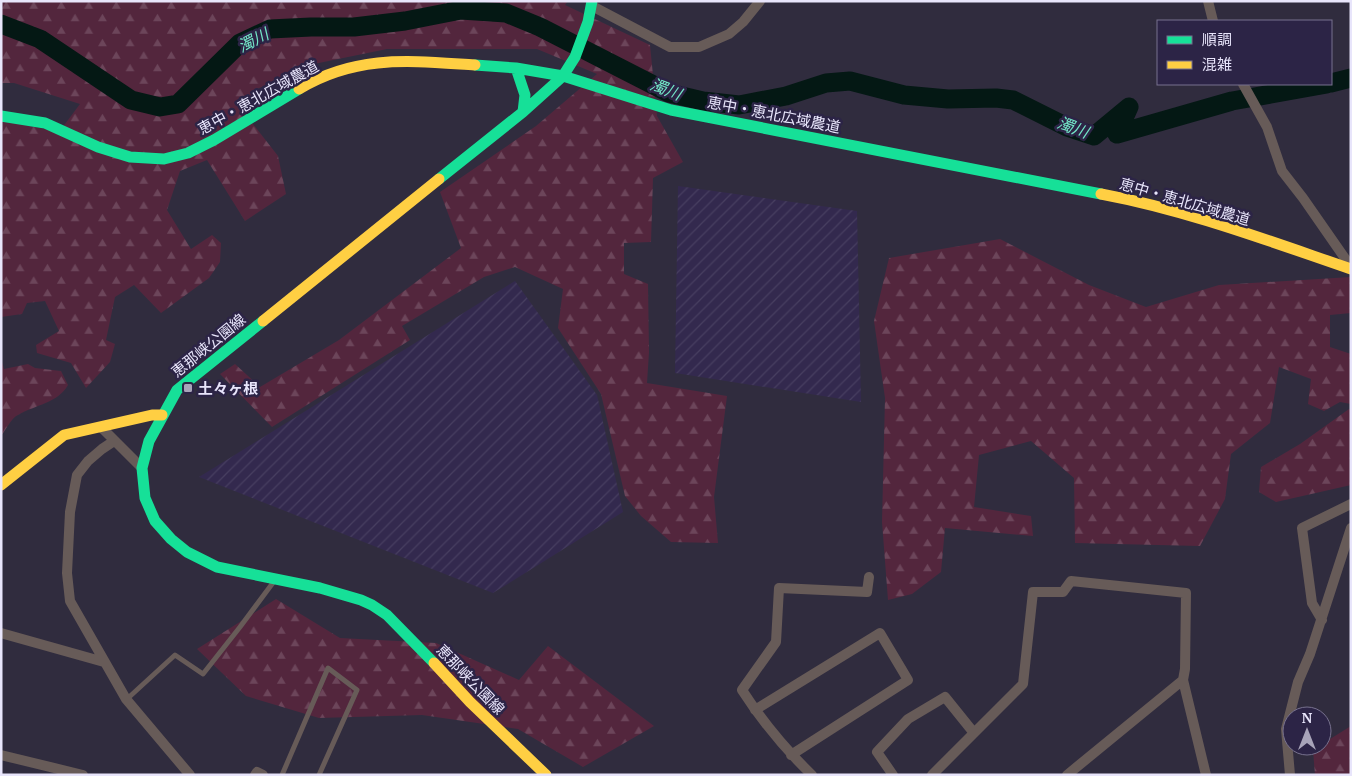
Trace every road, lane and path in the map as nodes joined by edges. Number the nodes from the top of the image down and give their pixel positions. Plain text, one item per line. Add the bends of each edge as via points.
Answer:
1 (760, 1) edge
2 (1208, 1) edge
3 (592, 3) edge
4 (1213, 20) edge
5 (516, 68) junction
6 (563, 76) junction
7 (1244, 87) edge
8 (523, 112) junction
9 (1, 116) edge
10 (1351, 268) edge
11 (162, 415) junction
12 (101, 427) junction
13 (114, 441) junction
14 (142, 468) junction
15 (1, 485) edge
16 (1351, 504) edge
17 (1351, 528) edge
18 (869, 577) dead end
19 (276, 578) junction
20 (1322, 620) junction
21 (1, 634) edge
22 (104, 662) junction
23 (1183, 680) junction
24 (126, 700) junction
25 (755, 710) junction
26 (974, 733) junction
27 (1, 755) edge
28 (791, 755) junction
29 (83, 775) edge
30 (190, 775) edge
31 (255, 775) edge
32 (263, 775) edge
33 (282, 775) edge
34 (318, 775) edge
35 (546, 775) edge
36 (812, 775) edge
37 (893, 775) edge
38 (932, 775) edge
39 (1067, 775) edge
40 (1206, 775) edge
41 (1290, 775) edge

1 - 3 street via 729,34 699,47 670,47
2 - 4 street
3 - 6 street, 恵那峡公園線 via 575,57
5 - 6 street, 恵中・恵北広域農道
5 - 8 street via 525,91
5 - 9 street, 恵中・恵北広域農道 via 413,61 377,62 338,70 302,86 214,140 188,153 164,159 130,157 45,123
6 - 8 street, 恵那峡公園線
6 - 10 street, 恵中・恵北広域農道 via 671,110 1145,202
7 - 10 street via 1267,127 1282,171
8 - 11 street, 恵那峡公園線 via 177,390
11 - 12 street
11 - 14 street, 恵那峡公園線 via 149,441
12 - 13 street
12 - 15 street via 64,435
13 - 14 street
13 - 22 street via 88,461 77,475 68,538 70,601
14 - 19 street, 恵那峡公園線 via 145,498 155,521 171,539 187,552 218,567
16 - 20 street via 1302,528 1312,603
17 - 20 street
18 - 25 street via 867,592 779,588 776,642 742,690
19 - 24 lane via 203,674 176,655
19 - 35 street, 恵那峡公園線 via 361,600 387,615
20 - 41 street via 1298,682 1286,729
21 - 22 street
22 - 24 street
23 - 26 street via 1186,593 1071,581 1063,592 1033,592 1023,684
23 - 39 street
23 - 40 street
24 - 30 street
25 - 28 street
25 - 28 street via 880,633 908,680
26 - 37 street via 945,697 908,719 877,752
26 - 38 street
27 - 29 street
28 - 36 street
31 - 32 street via 257,772
33 - 34 lane via 328,668 357,690

